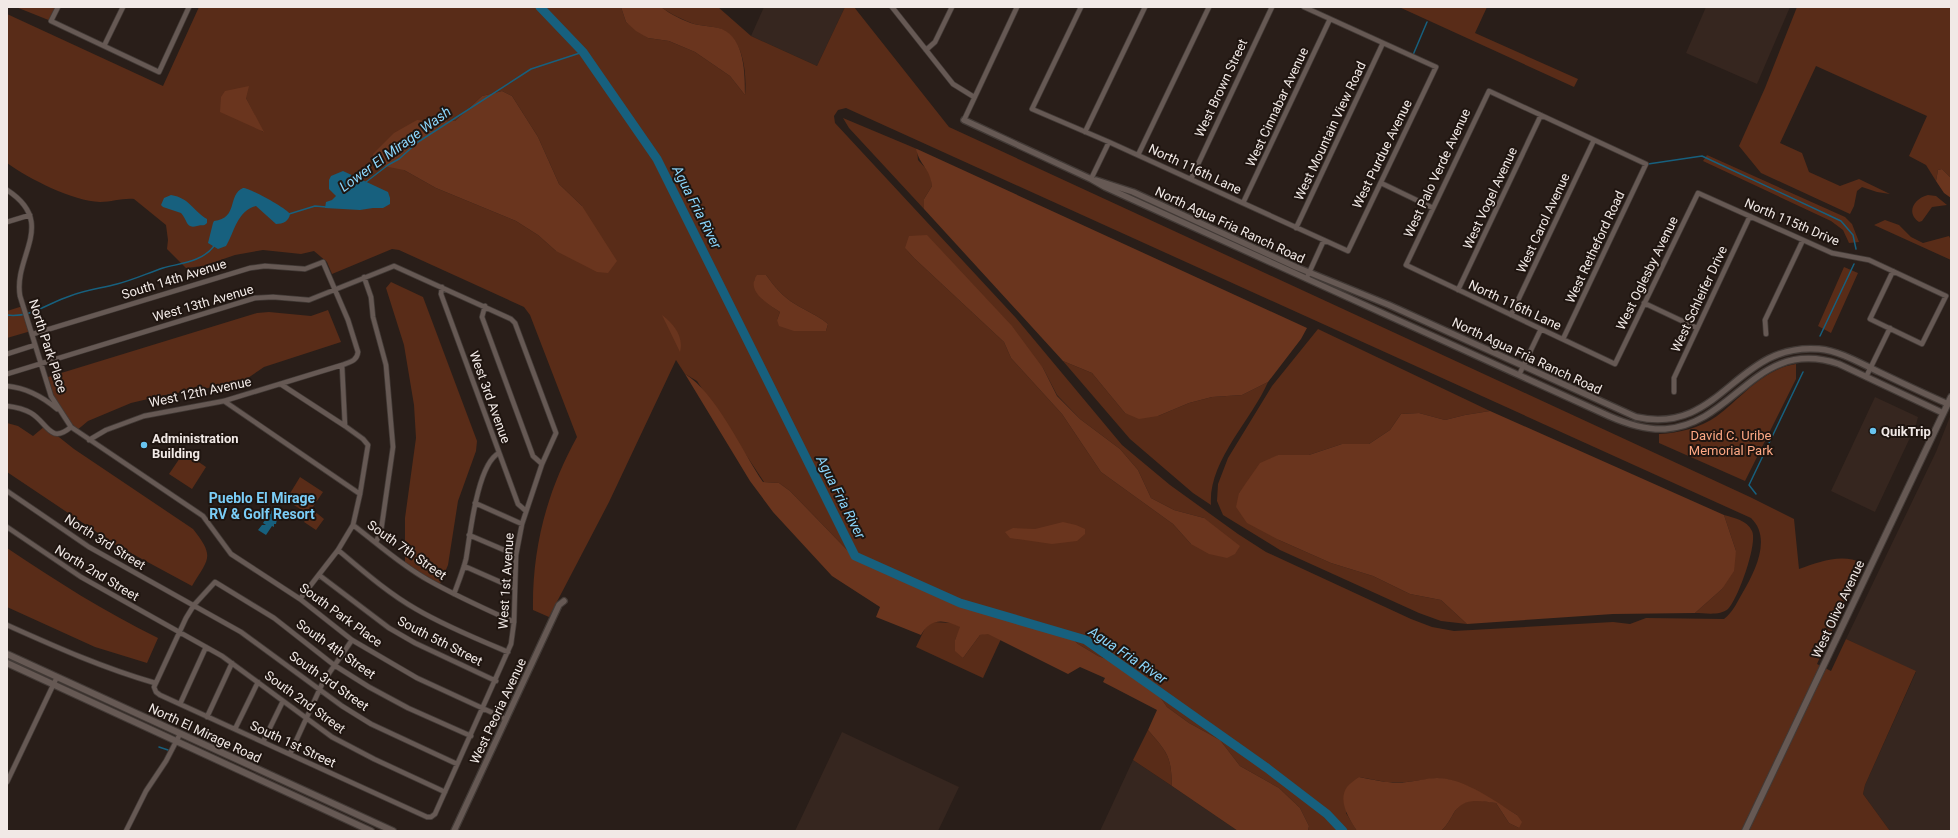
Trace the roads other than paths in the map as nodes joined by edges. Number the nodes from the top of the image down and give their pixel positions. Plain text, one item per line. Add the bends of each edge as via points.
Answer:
1 (58, 7) edge
2 (123, 7) edge
3 (189, 7) edge
4 (892, 7) edge
5 (952, 7) edge
6 (1017, 7) edge
7 (1080, 7) edge
8 (1145, 7) edge
9 (1209, 7) edge
10 (1272, 7) edge
11 (1304, 7) edge
12 (1330, 19) junction
13 (1383, 43) junction
14 (104, 46) junction
15 (926, 50) junction
16 (974, 98) junction
17 (1541, 115) junction
18 (964, 120) joint
19 (1086, 132) junction
20 (1594, 140) junction
21 (1109, 142) junction
22 (1138, 155) junction
23 (1092, 179) junction
24 (1191, 179) junction
25 (1381, 183) junction
26 (7, 190) edge
27 (1698, 192) joint
28 (1243, 203) junction
29 (1433, 208) junction
30 (30, 215) junction
31 (1750, 216) junction
32 (7, 222) edge
33 (1296, 228) junction
34 (1324, 240) junction
35 (1803, 240) junction
36 (1348, 251) joint
37 (323, 262) joint
38 (1406, 265) joint
39 (1893, 271) junction
40 (1309, 273) junction
41 (364, 277) junction
42 (1306, 278) junction
43 (442, 287) junction
44 (336, 290) junction
45 (1458, 290) junction
46 (1644, 303) junction
47 (485, 306) junction
48 (1511, 315) junction
49 (1697, 328) junction
50 (1890, 328) junction
51 (1541, 329) junction
52 (33, 334) junction
53 (1766, 334) dead end
54 (1563, 339) junction
55 (35, 345) junction
56 (1786, 352) junction
57 (7, 354) edge
58 (1788, 361) junction
59 (41, 364) junction
60 (1616, 364) joint
61 (342, 365) junction
62 (1523, 366) junction
63 (1871, 368) junction
64 (7, 374) edge
65 (1519, 375) junction
66 (1866, 377) junction
67 (282, 385) junction
68 (7, 386) edge
69 (1674, 392) dead end
70 (1951, 397) edge
71 (224, 401) junction
72 (1948, 404) junction
73 (7, 406) edge
74 (59, 411) junction
75 (1943, 413) junction
76 (345, 426) junction
77 (71, 427) junction
78 (89, 440) junction
79 (499, 453) junction
80 (542, 464) junction
81 (7, 491) edge
82 (360, 494) junction
83 (475, 503) junction
84 (526, 512) junction
85 (522, 524) junction
86 (353, 525) junction
87 (7, 527) edge
88 (469, 535) junction
89 (376, 542) junction
90 (338, 550) junction
91 (231, 554) joint
92 (516, 555) junction
93 (464, 566) junction
94 (319, 575) junction
95 (514, 588) junction
96 (454, 594) junction
97 (300, 599) junction
98 (564, 601) dead end
99 (194, 605) junction
100 (514, 622) junction
101 (7, 625) edge
102 (179, 632) junction
103 (352, 640) junction
104 (206, 647) junction
105 (508, 652) junction
106 (7, 654) edge
107 (7, 663) edge
108 (232, 663) junction
109 (334, 665) junction
110 (57, 677) junction
111 (496, 681) junction
112 (258, 682) junction
113 (155, 683) junction
114 (53, 684) junction
115 (319, 691) junction
116 (283, 701) junction
117 (180, 704) junction
118 (483, 708) junction
119 (207, 717) junction
120 (506, 719) junction
121 (306, 720) junction
122 (235, 729) junction
123 (180, 734) junction
124 (471, 736) junction
125 (177, 741) junction
126 (263, 742) junction
127 (290, 754) junction
128 (458, 764) junction
129 (7, 782) edge
130 (445, 792) junction
131 (431, 817) joint
132 (126, 831) edge
133 (371, 831) edge
134 (393, 831) edge
135 (454, 831) edge
136 (1746, 831) edge

1 - 14 street via 51,21
2 - 14 street
3 - 14 street via 159,72
4 - 15 street
5 - 15 street via 935,42
6 - 16 street
7 - 19 street, North 116th Lane via 1032,110
8 - 19 street
9 - 22 street
10 - 24 street, West Brown Street
11 - 12 street
12 - 13 street
12 - 28 street, West Cinnabar Avenue
13 - 25 street, West Purdue Avenue via 1436,68
13 - 33 street, West Mountain View Road
15 - 16 street via 953,84
16 - 18 street
17 - 20 street
17 - 29 street, West Palo Verde Avenue via 1489,91
17 - 45 street, West Vogel Avenue
18 - 23 street, North Agua Fria Ranch Road
19 - 21 street, North 116th Lane
20 - 48 street, West Carol Avenue
20 - 54 street, West Retheford Road via 1646,164
21 - 22 street, North 116th Lane
21 - 23 street
22 - 24 street, North 116th Lane
23 - 40 street, North Agua Fria Ranch Road via 1132,192
23 - 42 street, North Agua Fria Ranch Road
24 - 28 street, North 116th Lane
25 - 29 street
25 - 36 street, West Purdue Avenue
26 - 30 street
27 - 31 street, North 115th Drive
27 - 46 street, West Oglesby Avenue
28 - 33 street, North 116th Lane
29 - 38 street, West Palo Verde Avenue
30 - 32 street
30 - 52 street, North Park Place via 32,234 19,288
31 - 35 street, North 115th Drive
31 - 49 street, West Schleifer Drive
33 - 34 street, North 116th Lane
34 - 36 street, North 116th Lane
34 - 40 street
35 - 39 street, North 115th Drive via 1832,253 1869,260
35 - 53 street via 1765,320
37 - 44 street, West 12th Avenue
37 - 52 street, South 14th Avenue via 305,269 265,266 250,268
38 - 45 street, North 116th Lane
39 - 50 street via 1870,319
39 - 50 street, North 115th Drive via 1946,296 1922,344
40 - 42 street
40 - 62 street, North Agua Fria Ranch Road via 1390,305
41 - 43 street, West 13th Avenue via 394,266
41 - 44 street, West 13th Avenue
41 - 89 street via 386,365 393,447 381,531
42 - 65 street, North Agua Fria Ranch Road
43 - 47 street
43 - 79 street, West 3rd Avenue via 441,294
44 - 59 street, West 13th Avenue via 309,300 255,298
44 - 61 street, West 12th Avenue via 358,352 354,360
45 - 48 street, North 116th Lane
46 - 49 street
46 - 60 street, West Oglesby Avenue
47 - 80 street via 482,317 533,456
47 - 80 street, West 1st Avenue via 516,322 523,341 556,433
48 - 51 street, North 116th Lane
49 - 69 street, West Schleifer Drive via 1674,378
50 - 63 street
51 - 54 street, North 116th Lane
51 - 62 street
52 - 55 street, North Park Place
54 - 60 street, North 116th Lane
55 - 57 street
55 - 59 street, North Park Place
56 - 58 street
56 - 62 street, North Agua Fria Ranch Road via 1758,363 1696,412 1662,420 1643,419 1628,414
56 - 63 street, North Agua Fria Ranch Road via 1805,349 1827,350
58 - 65 street, North Agua Fria Ranch Road via 1763,371 1707,416 1665,429 1628,424
58 - 66 street, North Agua Fria Ranch Road via 1824,360
59 - 64 street, West 13th Avenue
59 - 74 street, North Park Place via 51,396
61 - 67 street, West 12th Avenue
61 - 76 street
62 - 65 street
63 - 66 street
63 - 72 street, North Agua Fria Ranch Road
66 - 75 street, North Agua Fria Ranch Road
67 - 71 street, West 12th Avenue
67 - 76 street
68 - 74 street via 36,394
70 - 72 main road, West Olive Avenue
71 - 78 street, West 12th Avenue via 144,416 106,430
71 - 82 street
72 - 75 main road, West Olive Avenue
73 - 77 street via 31,413 54,434 60,434
74 - 77 street, North Park Place
75 - 136 main road, West Olive Avenue
76 - 82 street via 368,445
77 - 78 street, North Park Place
78 - 91 street, North Park Place via 203,516
79 - 83 street via 489,463
79 - 84 street, West 3rd Avenue via 518,504
80 - 84 street, West 1st Avenue
81 - 99 street, North 3rd Street via 89,547
82 - 86 street
83 - 85 street
83 - 88 street
84 - 85 street, West 1st Avenue
85 - 92 street, West 1st Avenue
86 - 89 street, South 7th Street
86 - 90 street
87 - 102 street, North 2nd Street via 81,578
88 - 92 street
88 - 93 street
89 - 96 street, South 7th Street via 416,572
90 - 94 street
90 - 105 street via 387,590 416,609
91 - 97 street, South Park Place
92 - 95 street, West 1st Avenue
93 - 95 street
93 - 96 street
94 - 97 street
94 - 111 street, South 5th Street via 389,628 414,643
95 - 100 street, West 1st Avenue
96 - 100 street, South 7th Street
97 - 103 street, South Park Place
98 - 120 street, West Peoria Avenue via 559,605
99 - 102 street
99 - 109 street, South 4th Street via 215,582 274,618
99 - 115 street, South 3rd Street via 241,632
100 - 105 street, West 1st Avenue via 512,644
101 - 113 street via 99,666
102 - 104 street, South 2nd Street
102 - 113 street
103 - 109 street
103 - 118 street, South Park Place via 417,678
104 - 108 street, South 2nd Street
104 - 117 street
105 - 111 street, West 1st Avenue
106 - 110 main road, North El Mirage Road
107 - 114 main road, North El Mirage Road
108 - 112 street, South 2nd Street
108 - 119 street
109 - 115 street
109 - 124 street, South 4th Street via 408,708
110 - 114 street
110 - 123 main road, North El Mirage Road
111 - 118 street, West 1st Avenue
112 - 116 street, South 2nd Street
112 - 122 street
113 - 117 street, South 1st Street via 156,692
114 - 125 main road, North El Mirage Road
114 - 129 street
115 - 121 street
115 - 128 street, South 3rd Street via 371,724
116 - 121 street, South 2nd Street
116 - 126 street
117 - 119 street, South 1st Street
118 - 120 street, South Park Place
118 - 124 street, West 1st Avenue
119 - 122 street, South 1st Street
120 - 135 street, West Peoria Avenue
121 - 127 street
121 - 130 street, South 2nd Street via 374,759
122 - 126 street, South 1st Street
123 - 125 street
123 - 134 main road, North El Mirage Road
124 - 128 street, West 1st Avenue
125 - 132 street via 146,790
125 - 133 main road, North El Mirage Road
126 - 127 street, South 1st Street
127 - 131 street, South 1st Street
128 - 130 street, West 1st Avenue
130 - 131 street, West 1st Avenue via 435,814

